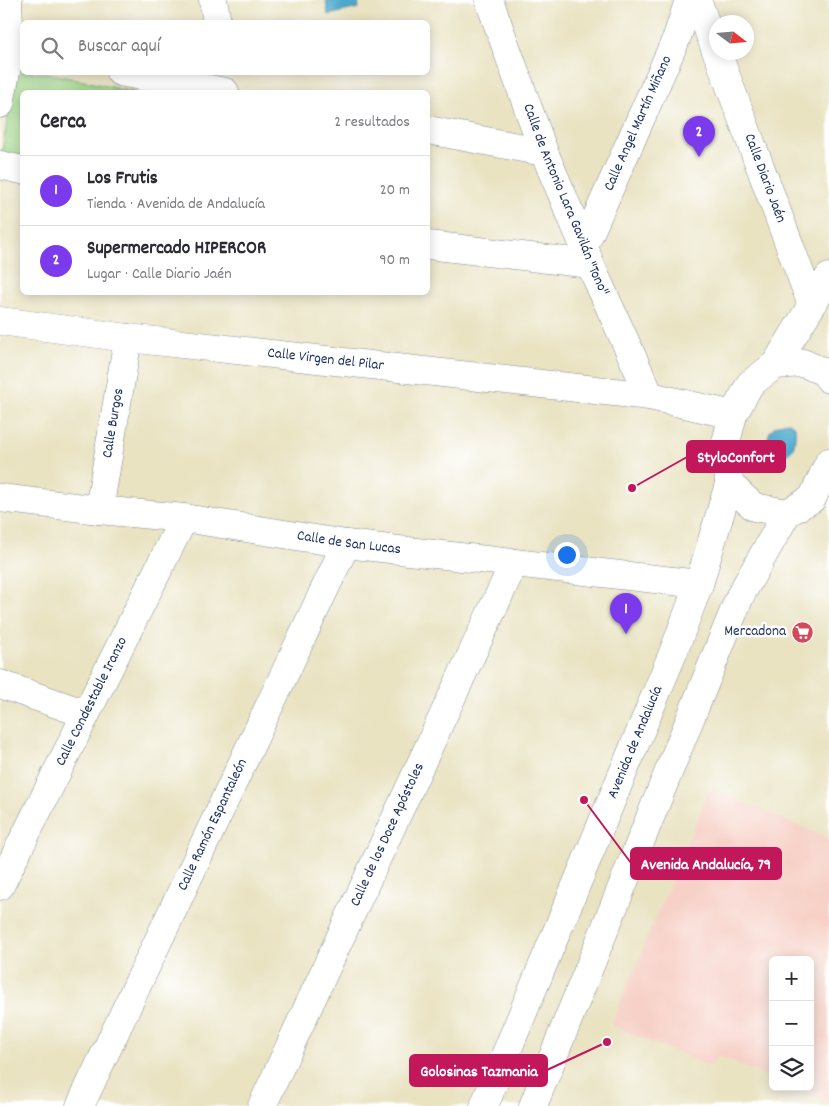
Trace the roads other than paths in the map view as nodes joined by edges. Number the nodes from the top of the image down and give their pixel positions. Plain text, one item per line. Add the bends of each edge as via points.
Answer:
1 (8, 0) edge
2 (213, 0) edge
3 (489, 0) edge
4 (689, 0) edge
5 (698, 0) edge
6 (217, 20) edge
7 (709, 30) edge
8 (11, 52) edge
9 (720, 60) edge
10 (136, 75) edge
11 (227, 75) edge
12 (214, 90) edge
13 (230, 90) edge
14 (0, 104) edge
15 (430, 130) edge
16 (544, 152) junction
17 (0, 165) edge
18 (20, 170) edge
19 (430, 245) edge
20 (587, 255) junction
21 (829, 277) edge
22 (812, 304) junction
23 (0, 321) edge
24 (128, 338) junction
25 (776, 365) junction
26 (829, 379) edge
27 (650, 396) junction
28 (733, 414) junction
29 (829, 462) edge
30 (729, 484) junction
31 (820, 497) edge
32 (0, 498) edge
33 (99, 510) junction
34 (787, 513) junction
35 (184, 518) junction
36 (346, 544) junction
37 (514, 563) junction
38 (699, 584) junction
39 (0, 684) edge
40 (86, 714) junction
41 (10, 841) edge
42 (0, 886) edge
43 (80, 1106) edge
44 (262, 1106) edge
45 (484, 1106) edge
46 (533, 1106) edge

1 - 8 street
2 - 6 street
3 - 16 street, Calle de Antonio Lara Gavilán "Tono"
4 - 20 street, Calle Angel Martín Miñano via 677,37
5 - 7 street, Calle Diario Jaén
8 - 14 street
9 - 22 street, Calle Diario Jaén
10 - 12 street
11 - 13 street
15 - 16 street
16 - 20 street, Calle de Antonio Lara Gavilán "Tono"
17 - 18 street
19 - 20 street
20 - 27 street, Calle de Antonio Lara Gavilán "Tono"
21 - 22 street
22 - 25 street
23 - 24 street, Calle Virgen del Pilar
24 - 27 street, Calle Virgen del Pilar
24 - 33 street, Calle Burgos
25 - 26 street via 803,363 824,372
25 - 28 street via 750,384
27 - 28 street, Calle Virgen del Pilar
28 - 30 street via 726,442
29 - 31 street
30 - 34 street via 754,507
30 - 38 street, Avenida de Andalucía
31 - 34 street
32 - 33 street, Calle de San Lucas
33 - 35 street, Calle de San Lucas
34 - 46 street via 740,596
35 - 36 street, Calle de San Lucas
35 - 40 street, Calle Condestable Iranzo
36 - 37 street, Calle de San Lucas
36 - 43 street, Calle Ramón Espantaleón
37 - 38 street, Calle de San Lucas
37 - 44 street, Calle de los Doce Apóstoles
38 - 45 street, Avenida de Andalucía
39 - 40 street
40 - 41 street, Calle Condestable Iranzo
41 - 42 street, Calle Condestable Iranzo

